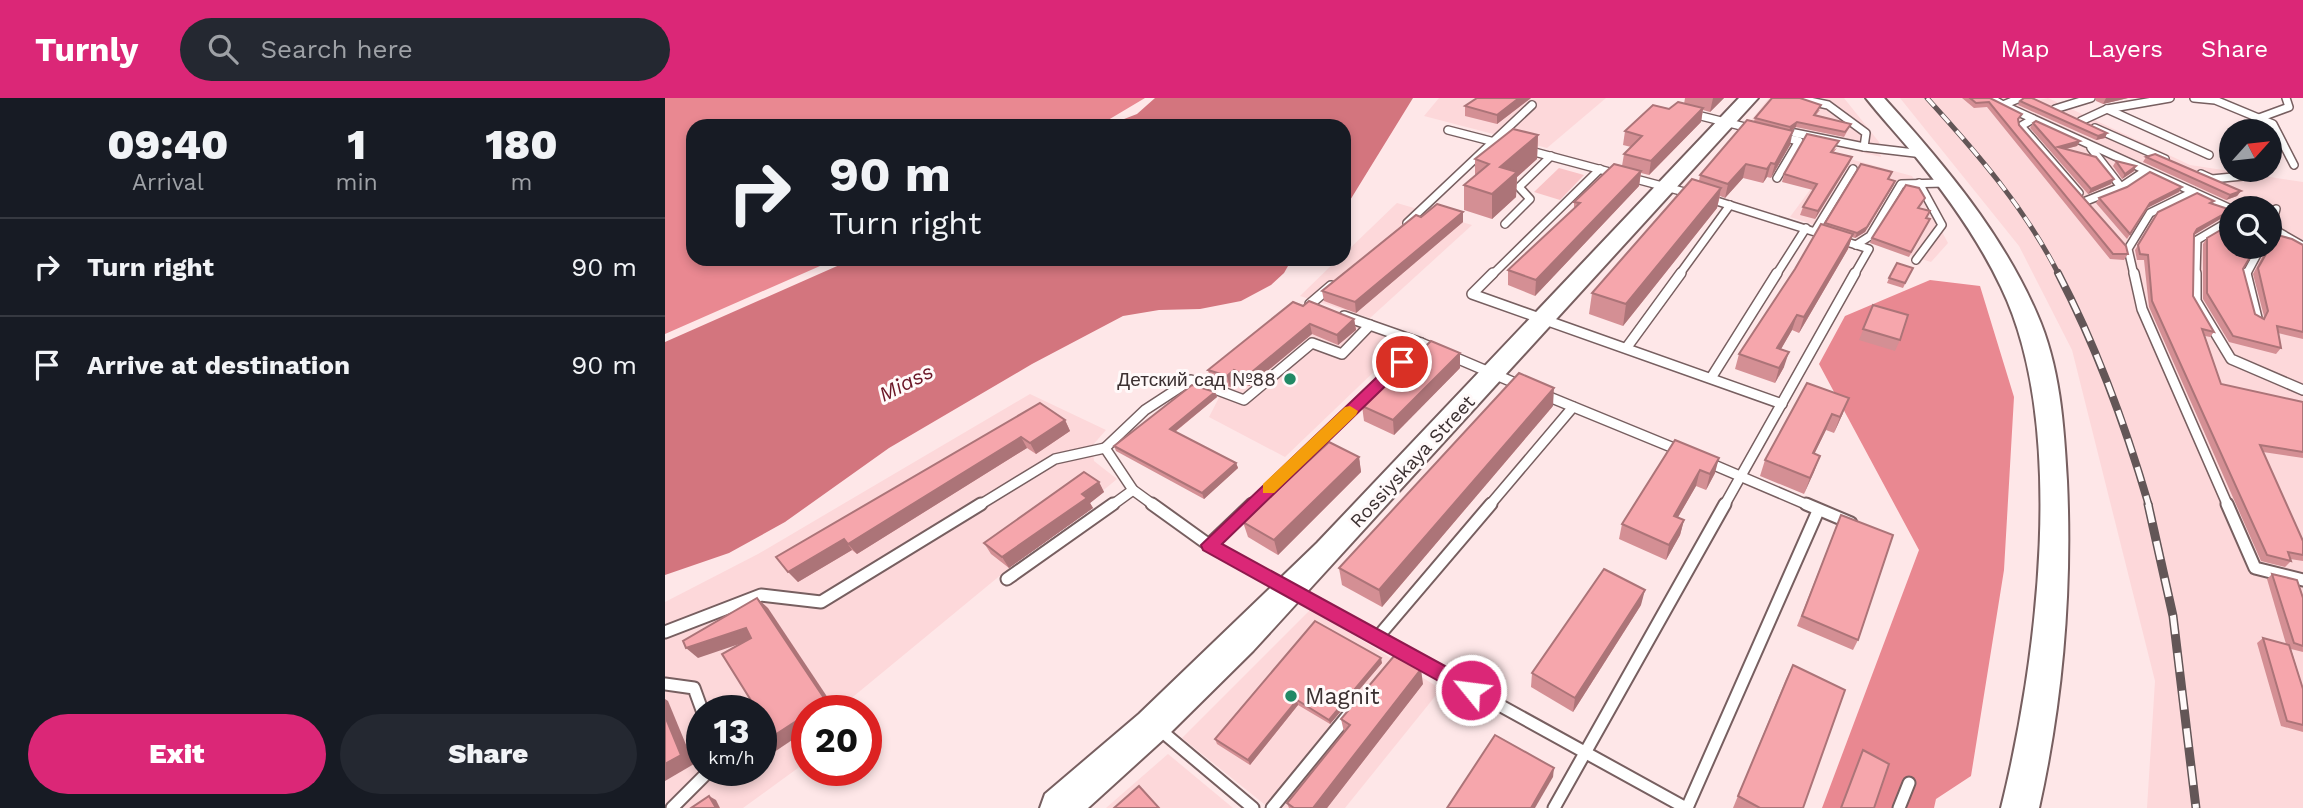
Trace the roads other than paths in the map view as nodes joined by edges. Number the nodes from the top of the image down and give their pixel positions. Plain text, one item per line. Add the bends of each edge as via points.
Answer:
1 (1749, 98) edge
2 (1796, 98) edge
3 (1877, 98) edge
4 (1991, 98) edge
5 (2020, 98) edge
6 (2091, 98) edge
7 (2170, 98) edge
8 (2195, 98) edge
9 (2286, 98) edge
10 (2043, 103) edge
11 (1532, 105) dead end
12 (2003, 105) junction
13 (1674, 109) edge
14 (2055, 109) junction
15 (2107, 109) junction
16 (2063, 113) edge
17 (2072, 117) edge
18 (2259, 118) junction
19 (2033, 119) junction
20 (2081, 121) junction
21 (1725, 122) junction
22 (1448, 130) dead end
23 (1762, 132) edge
24 (1795, 133) edge
25 (1774, 135) edge
26 (1492, 141) junction
27 (2089, 145) junction
28 (1864, 147) junction
29 (2134, 147) junction
30 (1923, 154) junction
31 (2209, 155) dead end
32 (1551, 156) junction
33 (2120, 160) junction
34 (2173, 163) edge
35 (2294, 165) dead end
36 (2186, 168) edge
37 (1600, 169) junction
38 (1853, 169) edge
39 (2145, 171) junction
40 (1777, 178) edge
41 (2219, 178) edge
42 (1932, 183) junction
43 (1666, 186) junction
44 (2121, 187) junction
45 (2193, 192) junction
46 (2086, 201) junction
47 (2219, 204) edge
48 (1730, 205) junction
49 (2094, 211) edge
50 (1505, 224) dead end
51 (1403, 226) edge
52 (2219, 227) edge
53 (1811, 229) junction
54 (2282, 235) edge
55 (2119, 239) edge
56 (1856, 245) junction
57 (2303, 246) edge
58 (2128, 249) junction
59 (2254, 259) edge
60 (1916, 260) dead end
61 (1341, 278) edge
62 (1322, 308) edge
63 (1334, 313) edge
64 (1545, 317) junction
65 (2257, 318) edge
66 (1370, 325) junction
67 (1421, 343) junction
68 (1627, 347) junction
69 (1493, 374) junction
70 (1711, 378) junction
71 (2303, 390) edge
72 (1782, 404) junction
73 (1573, 407) junction
74 (1105, 449) junction
75 (1742, 476) junction
76 (1133, 490) junction
77 (1818, 511) junction
78 (1863, 528) edge
79 (1209, 545) junction
80 (1007, 579) dead end
81 (2303, 580) edge
82 (1291, 591) junction
83 (665, 632) edge
84 (1377, 638) junction
85 (665, 684) edge
86 (697, 695) edge
87 (1360, 702) edge
88 (1154, 724) junction
89 (1587, 754) junction
90 (1909, 783) dead end
91 (694, 786) edge
92 (672, 808) edge
93 (1059, 808) edge
94 (1253, 808) edge
95 (1272, 808) edge
96 (1554, 808) edge
97 (1687, 808) edge
98 (1899, 808) edge
99 (2019, 808) edge

1 - 21 main road, Rossiyskaya Street
2 - 28 lane via 1828,105 1866,133
3 - 30 main road
4 - 12 lane
5 - 12 lane
6 - 14 lane
7 - 15 lane
8 - 18 lane via 2215,100
9 - 18 lane via 2289,107
10 - 14 lane
11 - 26 lane
12 - 19 lane
13 - 21 lane
14 - 16 lane
15 - 20 lane
15 - 31 lane
17 - 20 lane
18 - 35 lane via 2273,124
19 - 27 lane
19 - 46 lane via 2021,126
20 - 29 lane
21 - 23 lane
21 - 43 main road, Rossiyskaya Street
22 - 26 lane
24 - 28 lane
25 - 40 lane via 1799,141
26 - 32 lane
26 - 51 lane
27 - 33 lane
27 - 44 lane
28 - 30 lane
29 - 33 lane
29 - 34 lane
30 - 42 main road
32 - 37 lane
32 - 50 lane via 1519,187 1530,200
33 - 39 lane
36 - 41 lane
37 - 43 lane
37 - 64 lane via 1472,294
38 - 53 lane
39 - 44 lane
39 - 45 lane
42 - 56 lane via 1901,184 1870,236
42 - 60 lane via 1943,225
42 - 99 main road via 2011,284 2036,345 2048,401 2053,493 2051,607 2032,762
43 - 48 lane
43 - 64 main road, Rossiyskaya Street
44 - 46 lane
45 - 47 lane
45 - 58 lane via 2150,213
46 - 49 lane
48 - 53 lane
48 - 68 lane
52 - 71 lane via 2197,240 2196,301 2231,359
53 - 56 lane
53 - 70 lane
54 - 57 lane
55 - 58 lane
56 - 72 lane via 1869,249
58 - 81 lane via 2142,309 2255,568
59 - 65 lane via 2246,273
61 - 62 lane via 1310,304
63 - 66 lane
64 - 68 lane
64 - 69 main road, Rossiyskaya Street
66 - 67 lane
66 - 74 lane via 1342,354 1312,344 1244,400 1191,380 1152,403
67 - 69 lane
67 - 79 lane
68 - 70 lane
69 - 73 lane
69 - 82 main road, Rossiyskaya Street
70 - 72 lane
72 - 75 lane
73 - 75 lane
73 - 84 lane
74 - 76 lane
74 - 83 lane via 1055,460 821,603 761,595
75 - 77 lane
75 - 89 lane
76 - 79 lane
76 - 80 lane
77 - 78 lane
77 - 97 lane
79 - 82 lane
82 - 84 lane
82 - 88 main road, Rossiyskaya Street
84 - 89 lane via 1397,656
85 - 86 lane via 694,688
87 - 95 lane
88 - 93 main road, Rossiyskaya Street
88 - 94 lane
89 - 96 lane
89 - 97 lane
90 - 98 lane
91 - 92 lane

